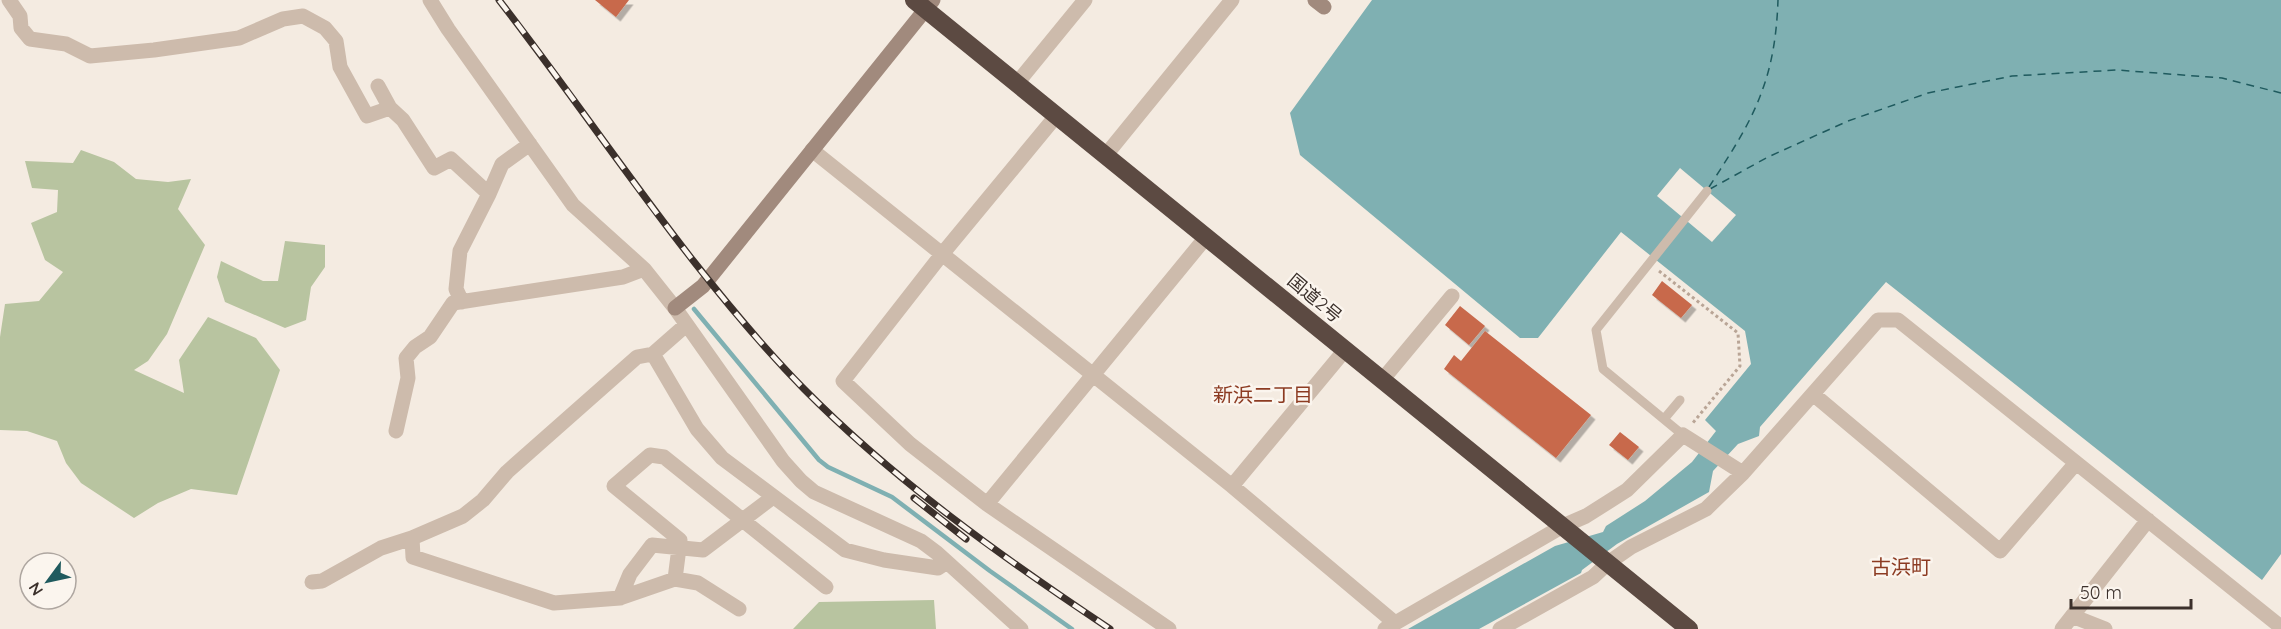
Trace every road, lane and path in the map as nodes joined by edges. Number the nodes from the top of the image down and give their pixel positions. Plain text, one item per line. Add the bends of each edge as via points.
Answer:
1 (9, 0) edge
2 (430, 0) edge
3 (1085, 0) edge
4 (1232, 0) edge
5 (924, 3) edge
6 (1018, 82) junction
7 (378, 86) dead end
8 (390, 108) junction
9 (1057, 115) junction
10 (530, 144) junction
11 (812, 150) junction
12 (1105, 156) junction
13 (1707, 191) dead end
14 (489, 194) junction
15 (1207, 236) junction
16 (943, 252) junction
17 (1650, 260) junction
18 (644, 269) junction
19 (1452, 297) dead end
20 (462, 302) junction
21 (675, 308) junction
22 (686, 326) junction
23 (1345, 350) junction
24 (652, 354) junction
25 (1094, 376) junction
26 (1383, 379) junction
27 (1813, 394) junction
28 (1680, 400) dead end
29 (1664, 419) junction
30 (396, 430) dead end
31 (1689, 439) junction
32 (2076, 462) junction
33 (1743, 473) junction
34 (1232, 486) junction
35 (773, 497) junction
36 (987, 504) junction
37 (742, 520) junction
38 (2148, 520) junction
39 (1563, 526) junction
40 (412, 538) junction
41 (681, 548) junction
42 (1603, 560) junction
43 (947, 562) junction
44 (675, 579) junction
45 (312, 582) dead end
46 (826, 587) dead end
47 (620, 598) junction
48 (739, 609) dead end
49 (2072, 616) junction
50 (1390, 626) edge
51 (2281, 627) edge
52 (1022, 629) edge
53 (1169, 629) edge
54 (1500, 629) edge
55 (1689, 629) edge
56 (2062, 629) edge
57 (2105, 629) edge

1 - 8 street via 30,39 66,44 90,56 238,38 303,16 325,28 336,41 340,67 366,116
2 - 10 street
3 - 6 street
4 - 12 street
5 - 6 highway, 国道2号
5 - 11 street
6 - 9 highway, 国道2号
7 - 8 street
8 - 14 street via 403,120 434,168 451,159
9 - 12 highway, 国道2号
9 - 16 street
10 - 14 street via 502,164
10 - 18 street via 573,205
11 - 16 street
11 - 21 street via 703,286
12 - 15 highway, 国道2号
13 - 17 lane
14 - 20 street via 460,251 456,289
15 - 23 highway, 国道2号
15 - 25 street
16 - 25 street
16 - 36 street via 843,381 910,444
17 - 29 lane via 1596,330 1603,369
17 - 31 path via 1738,333 1740,366
18 - 20 street via 623,277
18 - 21 street
19 - 26 street
20 - 30 street via 453,303 430,337 406,358 408,378
21 - 22 street
22 - 24 street
22 - 43 street via 801,481 814,492 921,541
23 - 26 highway, 国道2号
23 - 34 street
24 - 35 street via 697,429 722,458
24 - 40 street via 637,357 463,516
25 - 34 street
25 - 36 street
26 - 39 highway, 国道2号
27 - 32 street via 1878,320 1898,320
27 - 32 street via 2000,551
27 - 33 street
28 - 29 lane
29 - 31 lane
31 - 33 street
31 - 39 street via 1627,490
32 - 38 street
33 - 42 street via 1706,509
34 - 50 street
35 - 37 street
35 - 43 street via 845,550 938,568
36 - 53 street
37 - 41 street via 703,550
37 - 41 street via 664,458 650,455 614,486 681,540
37 - 46 street
38 - 49 street
38 - 51 street
39 - 42 highway, 国道2号
39 - 50 street
40 - 45 street via 381,548 322,581
40 - 47 street via 413,557 554,603
41 - 44 street
41 - 47 street via 652,545 630,574
42 - 54 street via 1593,577
42 - 55 highway, 国道2号
43 - 52 street
44 - 47 street
44 - 48 street via 698,584
49 - 56 street
49 - 57 street

